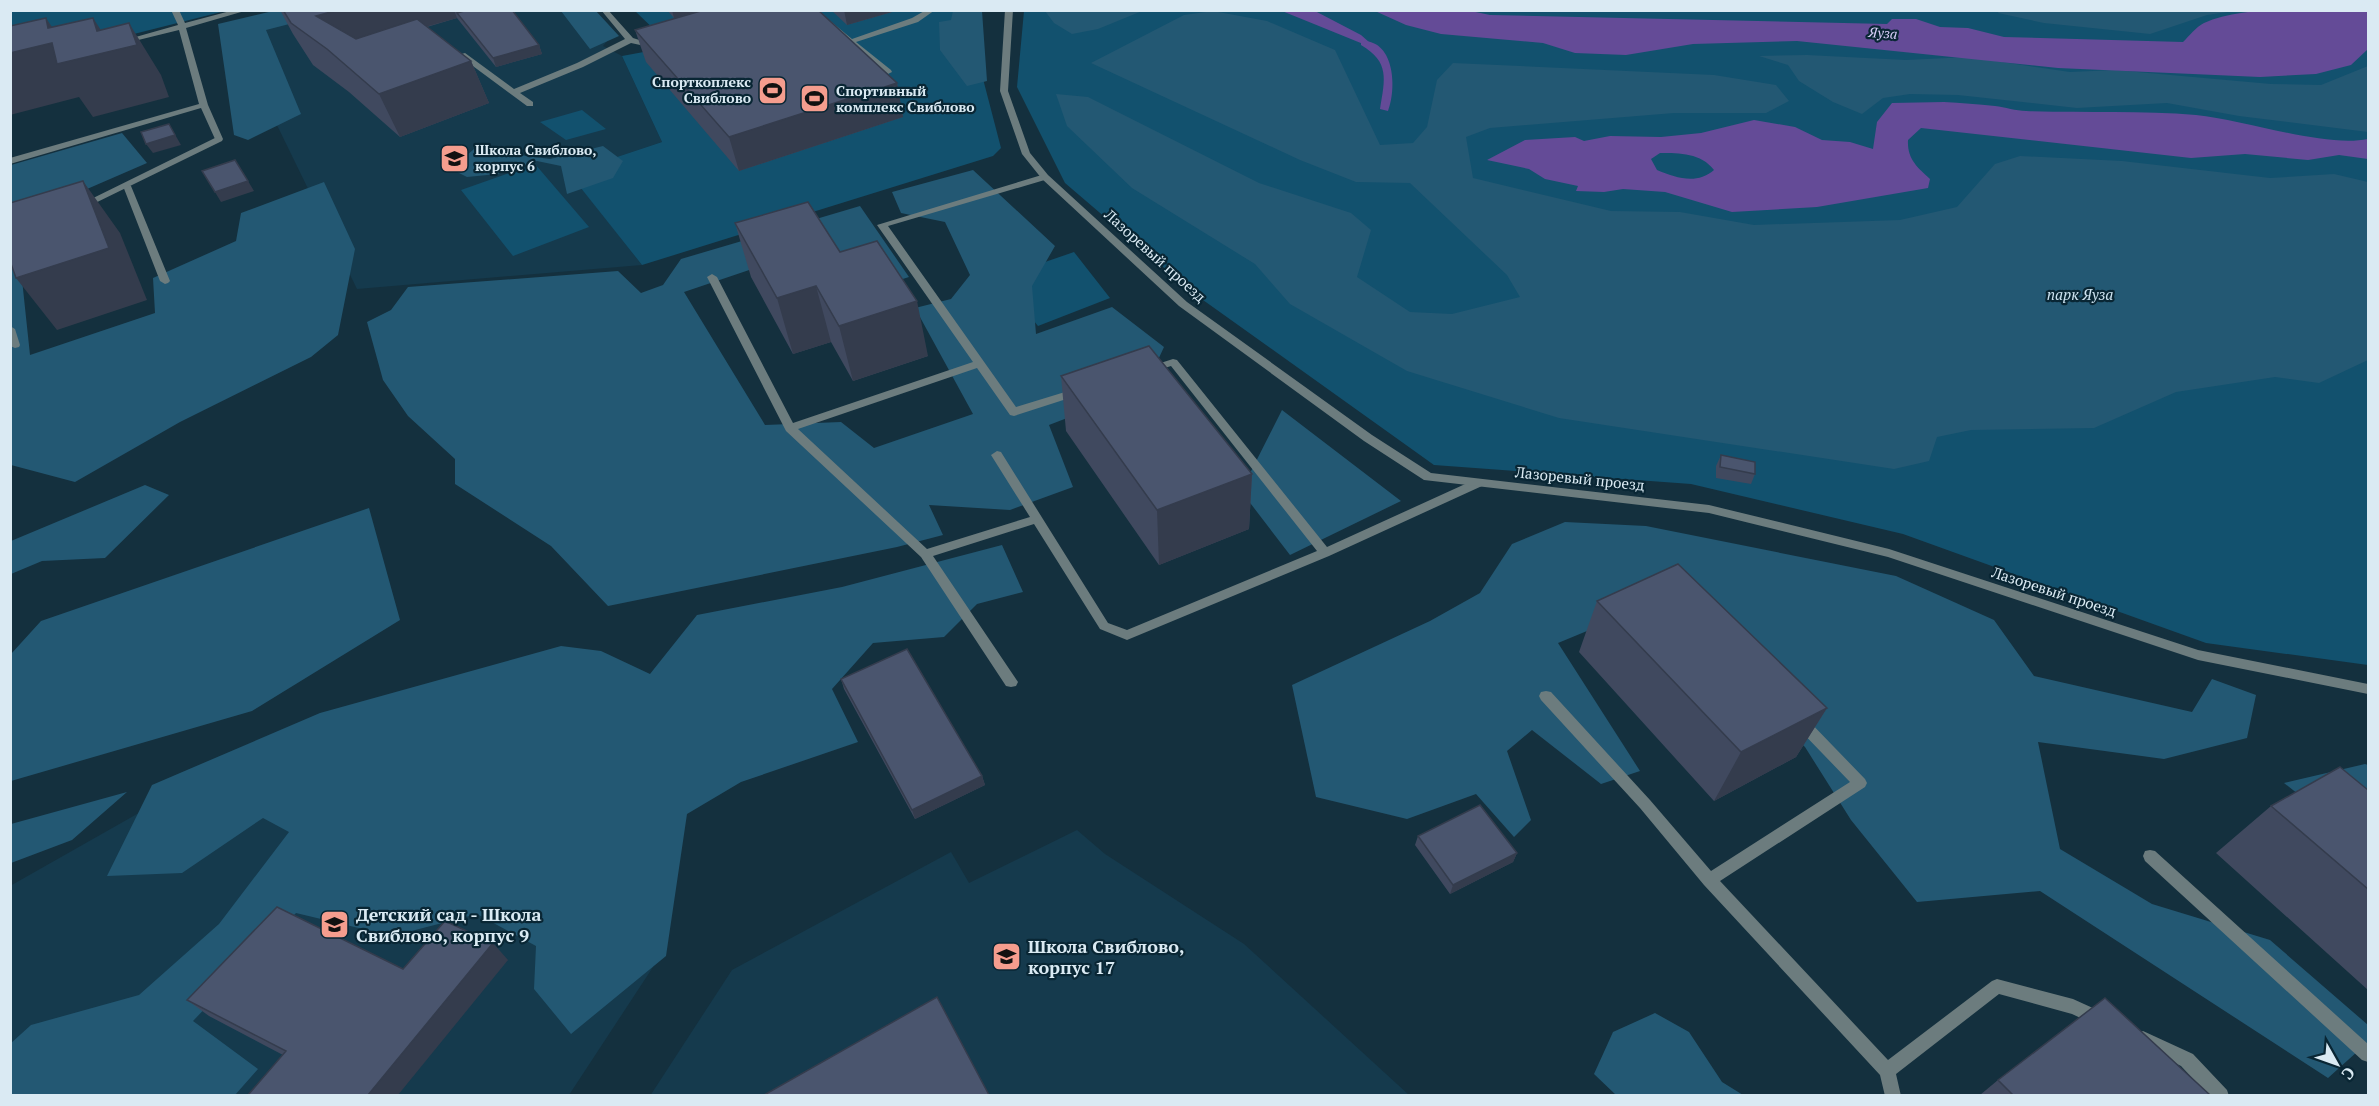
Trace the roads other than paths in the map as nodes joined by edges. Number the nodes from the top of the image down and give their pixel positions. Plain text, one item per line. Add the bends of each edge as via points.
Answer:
1 (175, 10) edge
2 (245, 10) edge
3 (604, 10) edge
4 (812, 10) edge
5 (932, 10) edge
6 (1009, 10) edge
7 (182, 27) junction
8 (630, 40) junction
9 (852, 41) junction
10 (113, 44) edge
11 (666, 48) edge
12 (462, 55) edge
13 (888, 72) edge
14 (514, 92) junction
15 (530, 104) dead end
16 (204, 105) junction
17 (10, 161) edge
18 (1045, 177) junction
19 (127, 186) junction
20 (74, 210) edge
21 (711, 277) dead end
22 (165, 281) dead end
23 (10, 329) edge
24 (15, 345) dead end
25 (980, 363) junction
26 (1143, 372) edge
27 (1089, 389) edge
28 (790, 428) junction
29 (997, 455) dead end
30 (1478, 483) junction
31 (1037, 519) junction
32 (1325, 553) junction
33 (925, 554) junction
34 (1011, 682) dead end
35 (2368, 689) edge
36 (1546, 696) dead end
37 (1788, 709) edge
38 (2150, 856) dead end
39 (1709, 880) junction
40 (2368, 1054) edge
41 (1887, 1071) junction
42 (1893, 1095) edge
43 (2221, 1095) edge

1 - 7 street
2 - 7 street
3 - 8 street
4 - 9 street
5 - 9 street via 915,20
6 - 18 street, Лазоревый проезд via 1004,91 1026,154
7 - 10 street
7 - 16 street
8 - 11 street
8 - 14 street
9 - 13 street
12 - 14 street
14 - 15 street
16 - 17 street
16 - 19 street via 219,139
18 - 25 street via 882,225
18 - 30 street, Лазоревый проезд via 1183,304 1368,438 1428,477
19 - 20 street
19 - 22 street
21 - 28 street
23 - 24 street
25 - 27 street via 1014,412
25 - 28 street
26 - 32 street via 1173,362
28 - 33 street
29 - 31 street
30 - 32 street
30 - 35 street, Лазоревый проезд via 1709,508 1889,553 2198,655
31 - 32 street via 1104,626 1127,635
31 - 33 street
33 - 34 street
36 - 39 street
37 - 39 street via 1860,783
38 - 40 street
39 - 41 street
41 - 42 street
41 - 43 street via 1997,986 2073,1007 2187,1060

